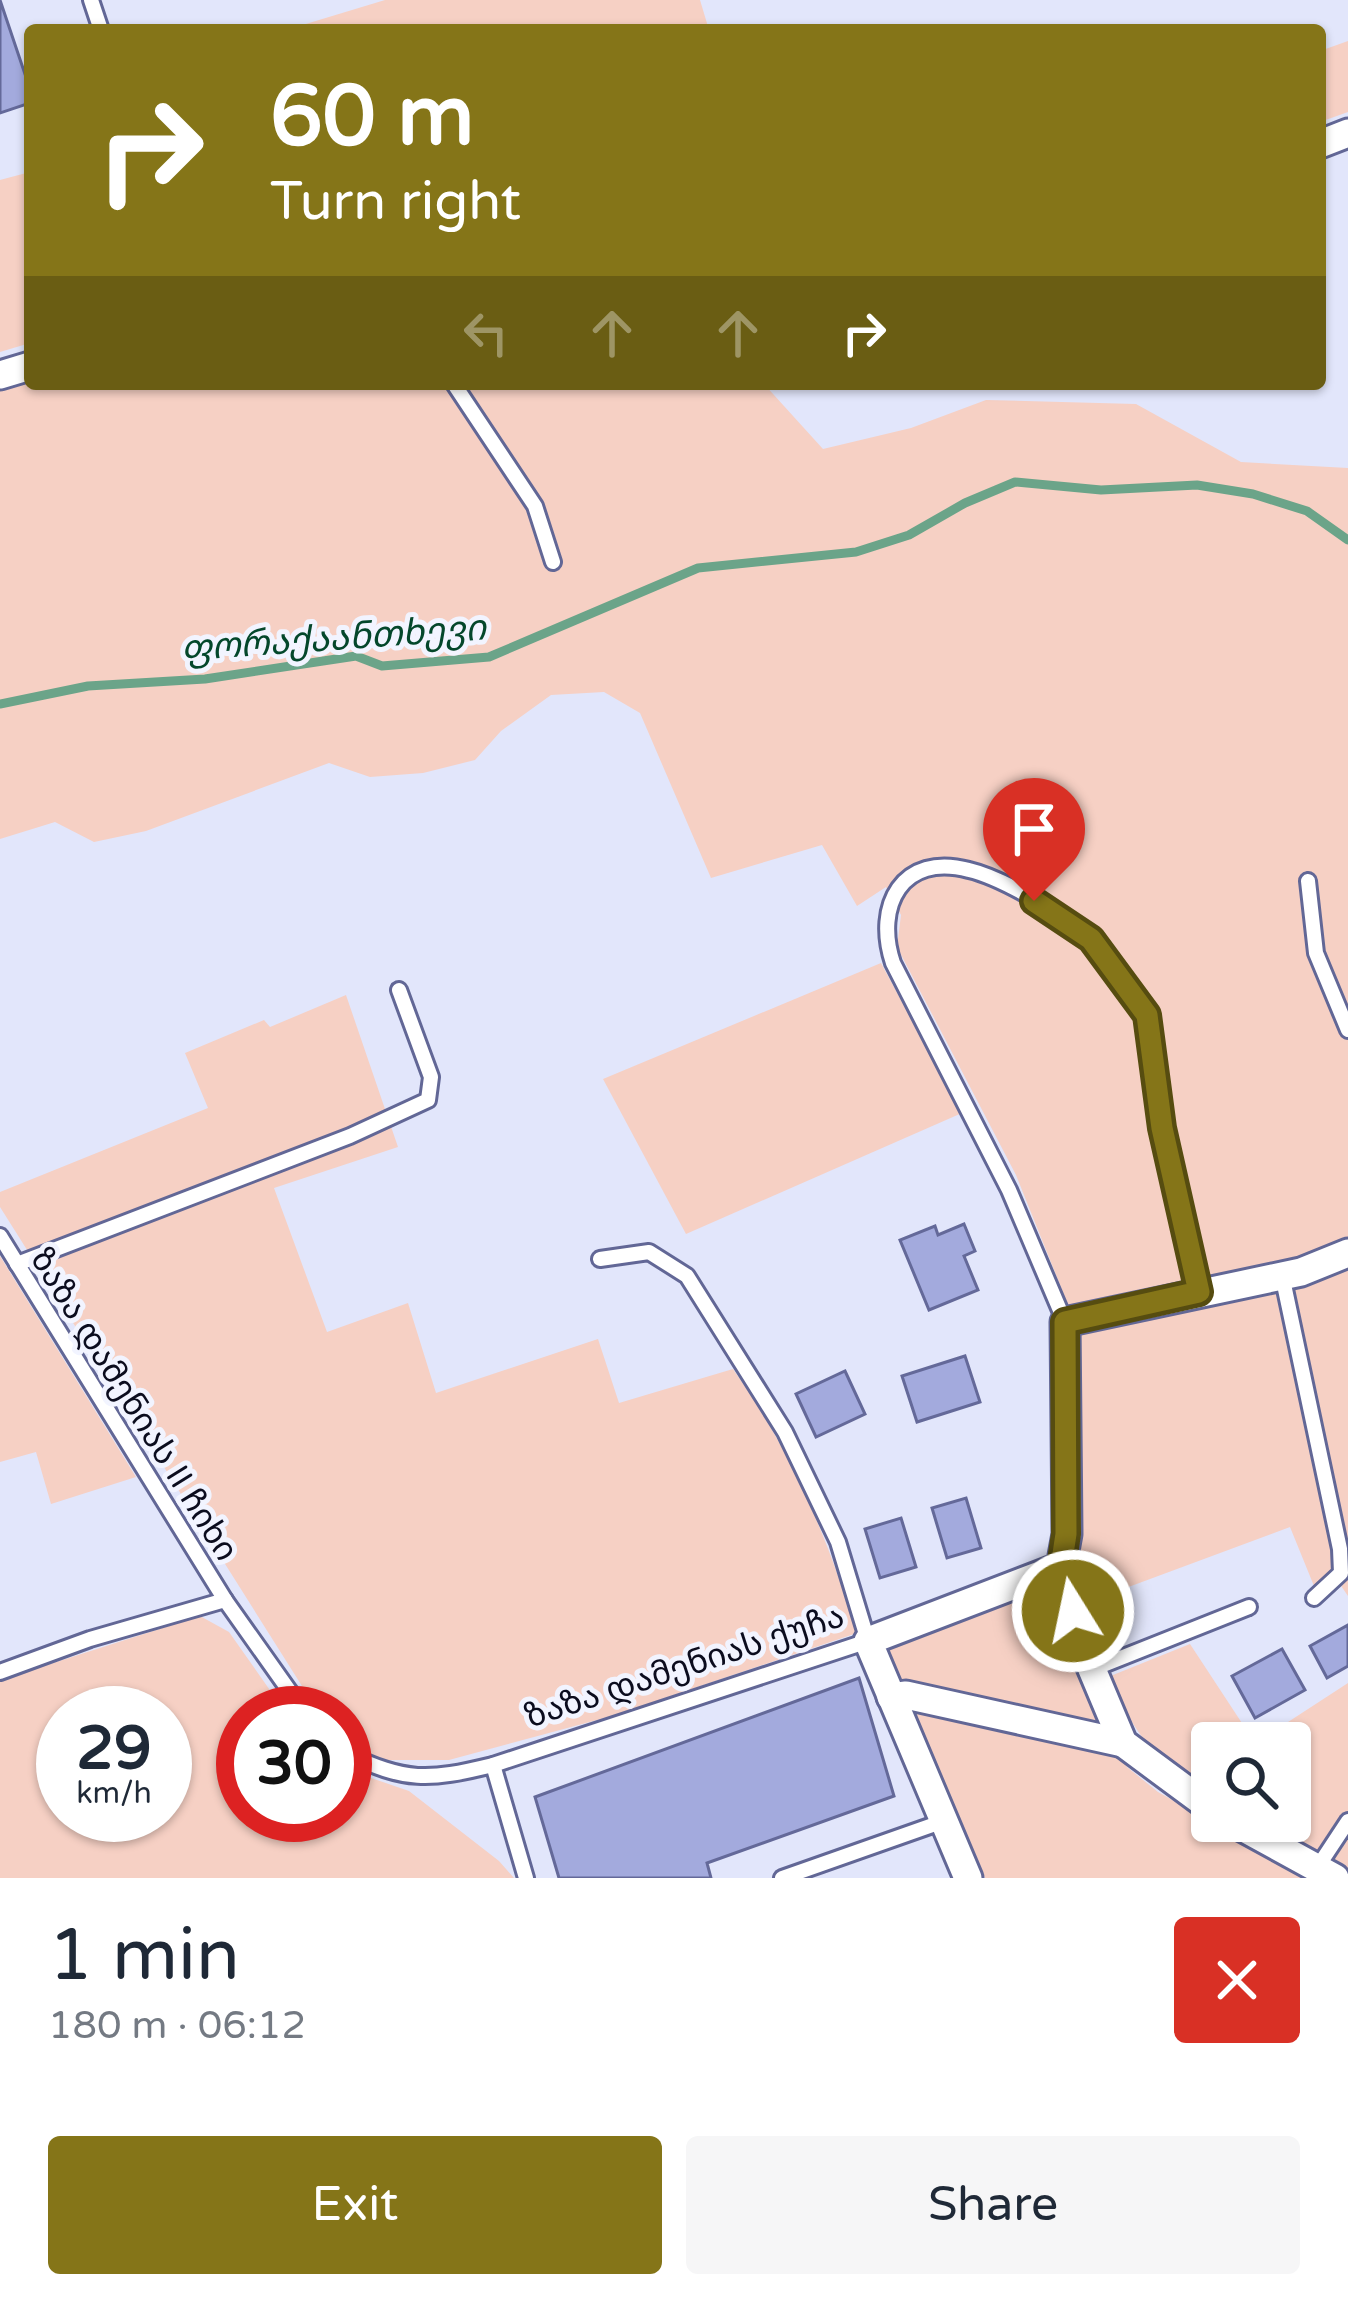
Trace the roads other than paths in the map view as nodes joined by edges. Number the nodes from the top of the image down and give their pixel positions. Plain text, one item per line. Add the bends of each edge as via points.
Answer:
1 (458, 390) edge
2 (553, 562) dead end
3 (1308, 881) dead end
4 (399, 989) dead end
5 (1348, 1030) edge
6 (0, 1236) edge
7 (1348, 1253) edge
8 (600, 1259) dead end
9 (17, 1264) junction
10 (1282, 1275) junction
11 (1199, 1292) junction
12 (1065, 1322) junction
13 (1061, 1567) junction
14 (1314, 1598) dead end
15 (225, 1600) junction
16 (1250, 1607) dead end
17 (868, 1641) junction
18 (1093, 1669) junction
19 (0, 1672) edge
20 (286, 1686) edge
21 (891, 1697) junction
22 (1123, 1743) junction
23 (372, 1765) edge
24 (493, 1765) junction
25 (1191, 1793) edge
26 (944, 1821) junction
27 (1348, 1821) edge
28 (1269, 1842) edge
29 (1326, 1873) edge
30 (526, 1878) edge
31 (782, 1878) edge
32 (968, 1878) edge

1 - 2 lane via 535,506
3 - 5 lane via 1316,953
4 - 9 lane via 431,1077 428,1100
6 - 9 lane, ზაზა დამენიას II ჩიხი
7 - 10 street
8 - 17 lane via 649,1252 687,1276 712,1311 785,1432 838,1542
9 - 15 lane, ზაზა დამენიას II ჩიხი
10 - 11 street
10 - 14 lane via 1340,1549 1341,1573
11 - 12 street
11 - 12 lane via 1162,1128 1147,1015 1091,939 968,869 934,869 903,882 886,907 892,963 1010,1190
12 - 13 street
13 - 17 street
13 - 18 street
15 - 19 lane
15 - 20 lane
16 - 18 lane
17 - 21 street, ზაზა დამენიას ქუჩა
17 - 24 lane, ზაზა დამენიას ქუჩა
18 - 22 street
21 - 22 street
21 - 26 street, ზაზა დამენიას ქუჩა
22 - 25 street
23 - 24 lane, ზაზა დამენიას ქუჩა via 397,1776 441,1777
24 - 30 lane
26 - 31 lane
26 - 32 street, ზაზა დამენიას ქუჩა
27 - 29 lane
28 - 29 street

